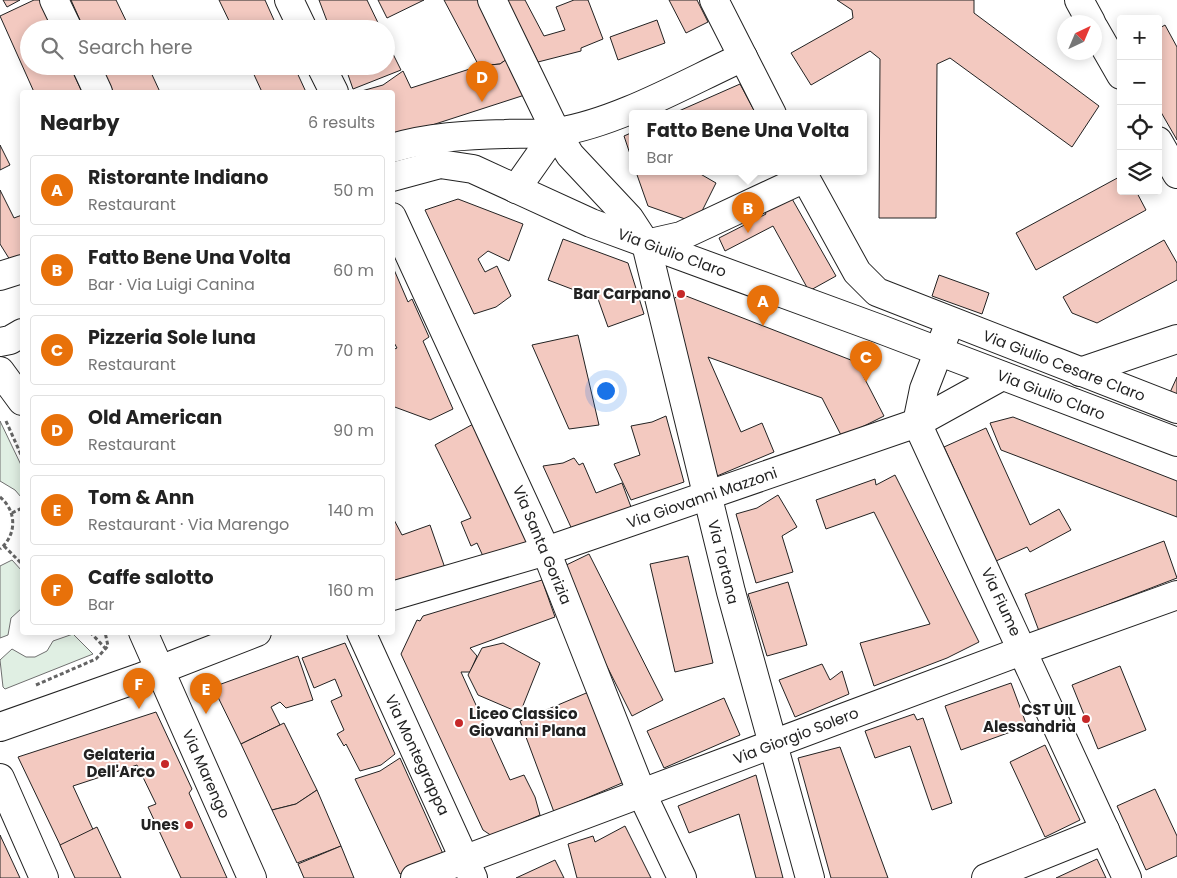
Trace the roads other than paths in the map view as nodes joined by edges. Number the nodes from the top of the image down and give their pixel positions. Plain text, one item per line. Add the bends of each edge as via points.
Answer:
1 (54, 0) edge
2 (289, 0) edge
3 (492, 0) edge
4 (714, 0) edge
5 (1079, 0) edge
6 (1087, 15) edge
7 (64, 20) edge
8 (299, 20) edge
9 (1102, 42) edge
10 (743, 57) junction
11 (1117, 68) edge
12 (90, 75) edge
13 (326, 75) edge
14 (97, 90) edge
15 (333, 90) edge
16 (770, 110) edge
17 (556, 132) junction
18 (395, 147) edge
19 (1162, 148) edge
20 (1177, 174) edge
21 (803, 175) edge
22 (395, 176) edge
23 (516, 189) junction
24 (395, 224) edge
25 (646, 244) junction
26 (950, 322) junction
27 (20, 334) edge
28 (1177, 339) edge
29 (0, 342) edge
30 (937, 352) junction
31 (0, 371) edge
32 (1080, 372) junction
33 (1002, 376) junction
34 (13, 409) edge
35 (1177, 409) edge
36 (917, 423) junction
37 (1177, 442) edge
38 (706, 497) junction
39 (546, 551) junction
40 (395, 595) edge
41 (1177, 596) edge
42 (144, 635) edge
43 (249, 635) edge
44 (362, 635) edge
45 (1024, 650) junction
46 (159, 670) junction
47 (0, 726) edge
48 (773, 745) junction
49 (0, 778) edge
50 (642, 794) junction
51 (1105, 830) junction
52 (469, 868) edge
53 (44, 878) edge
54 (252, 878) edge
55 (416, 878) edge
56 (682, 878) edge
57 (810, 878) edge
58 (986, 878) edge
59 (1127, 878) edge

1 - 7 street
2 - 8 street
3 - 17 street, Via Tortona
4 - 10 street
5 - 6 street
9 - 11 street
10 - 16 street
10 - 17 street via 613,117
12 - 14 street
13 - 15 street
17 - 18 street via 458,136
17 - 23 street
17 - 25 street, Via Tortona via 570,155 629,218
19 - 20 street
21 - 25 street via 681,236
21 - 26 street, Via Giulio Cesare Claro via 857,272 871,288
22 - 23 street, Via Giulio Claro via 427,166 447,164 473,169
23 - 25 street, Via Giulio Claro
24 - 39 street, Via Santa Gorizia
25 - 30 street, Via Giulio Claro
25 - 38 street, Via Tortona
26 - 30 street
26 - 32 street, Via Giulio Cesare Claro
27 - 29 street
28 - 32 street
30 - 33 street, Via Giulio Claro
30 - 36 street
31 - 34 street
32 - 35 street, Via Giulio Cesare Claro
33 - 36 street, Via Giovanni Mazzoni
33 - 37 street, Via Giulio Claro
36 - 38 street, Via Giovanni Mazzoni
36 - 45 street, Via Fiume
38 - 39 street, Via Giovanni Mazzoni
38 - 48 street, Via Tortona
39 - 40 street, Via Giovanni Mazzoni
39 - 50 street, Via Santa Gorizia
41 - 45 street, Via Giorgio Solero
42 - 46 street, Via Marengo
43 - 46 street
44 - 52 street, Via Montegrappa
45 - 48 street, Via Giorgio Solero
45 - 51 street, Via Fiume
46 - 47 street
46 - 54 street, Via Marengo
48 - 50 street, Via Giorgio Solero
48 - 57 street, Via Tortona
49 - 53 street
50 - 52 street, Via Giorgio Solero
50 - 56 street, Via Santa Gorizia
51 - 58 street
51 - 59 street, Via Fiume
52 - 55 street, Via Giorgio Solero

